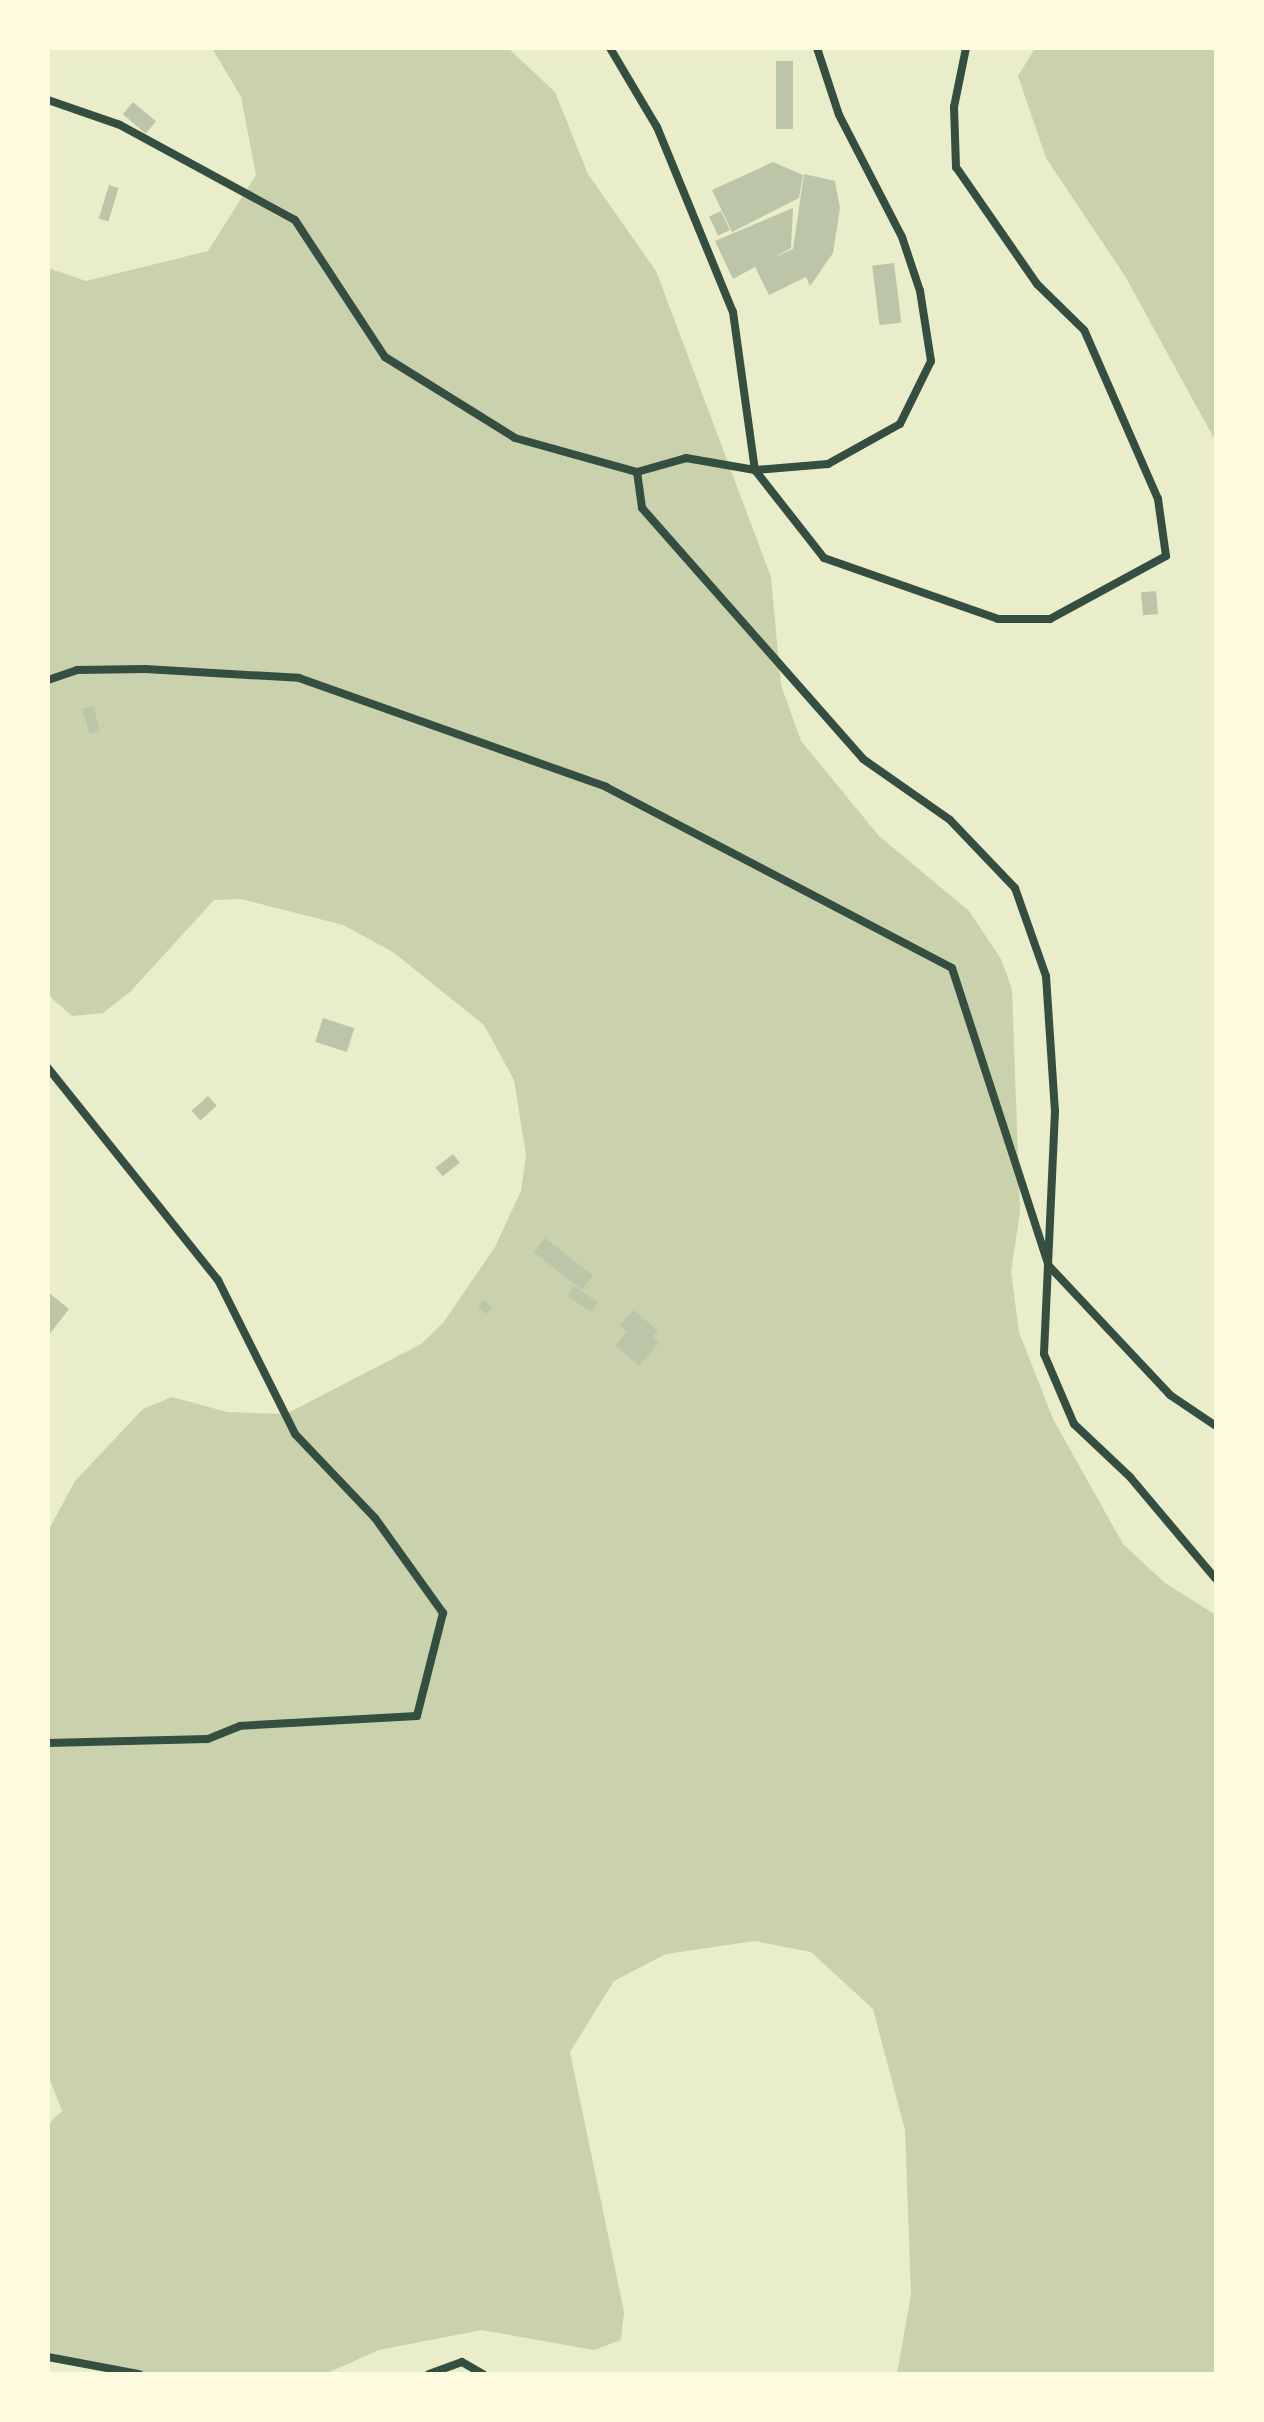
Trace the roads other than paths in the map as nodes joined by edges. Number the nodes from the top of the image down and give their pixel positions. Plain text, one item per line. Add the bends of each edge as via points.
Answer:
1 (610, 48) edge
2 (817, 48) edge
3 (966, 48) edge
4 (48, 100) edge
5 (755, 470) junction
6 (637, 472) junction
7 (48, 680) edge
8 (48, 1068) edge
9 (1049, 1266) junction
10 (1216, 1426) edge
11 (1216, 1579) edge
12 (48, 1743) edge
13 (48, 2357) edge
14 (139, 2374) edge
15 (429, 2374) edge
16 (483, 2374) edge

1 - 5 street via 657,127 733,312
2 - 5 street via 839,115 902,237 920,291 931,361 900,424 828,464
3 - 5 street via 954,107 956,167 1037,284 1084,330 1158,499 1166,556 1050,619 998,619 824,558
4 - 6 street via 120,125 295,220 385,357 515,438
5 - 6 street via 686,458
6 - 9 street via 642,508 863,759 950,820 1015,888 1046,976 1055,1111
7 - 9 street via 77,670 132,669 299,678 606,787 952,968
8 - 12 street via 218,1280 295,1434 375,1518 443,1613 417,1716 240,1726 207,1739
9 - 10 street via 1170,1395
9 - 11 street via 1044,1354 1074,1424 1130,1477
13 - 14 street
15 - 16 street via 462,2362

